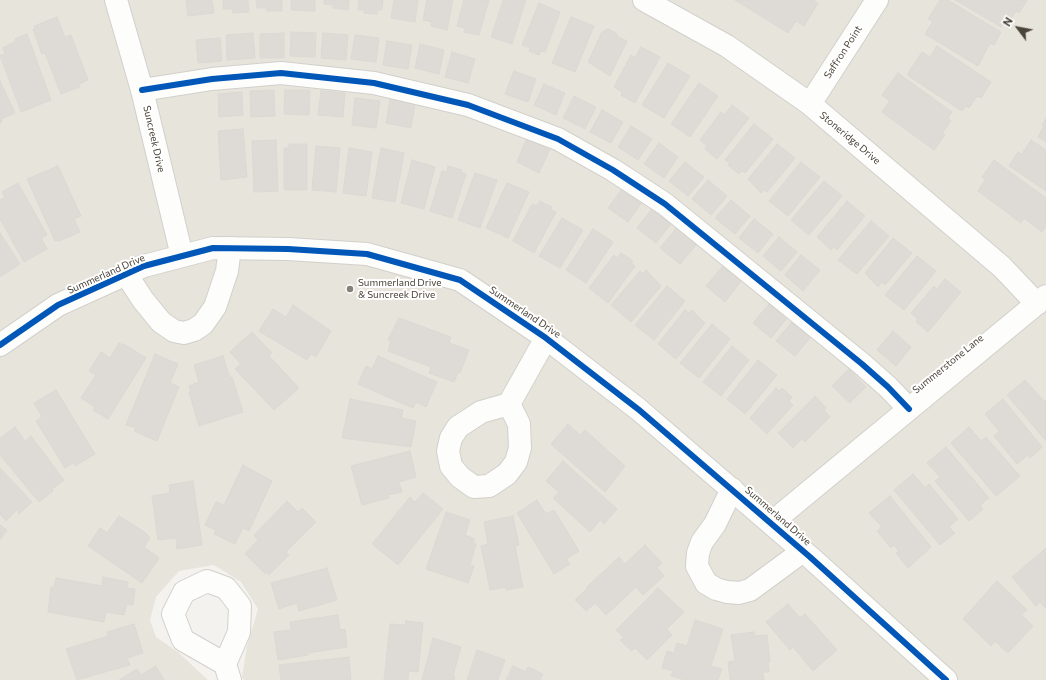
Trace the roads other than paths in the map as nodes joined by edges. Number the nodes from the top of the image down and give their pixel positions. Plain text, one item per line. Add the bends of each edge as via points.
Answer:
1 (116, 0) edge
2 (644, 0) edge
3 (877, 0) edge
4 (142, 90) junction
5 (810, 104) junction
6 (230, 248) junction
7 (182, 256) junction
8 (126, 274) junction
9 (1041, 300) edge
10 (546, 338) junction
11 (0, 345) edge
12 (509, 404) dead end
13 (909, 409) junction
14 (732, 489) junction
15 (771, 523) junction
16 (803, 551) junction
17 (946, 680) edge

1 - 4 street, Suncreek Drive
2 - 5 street, Stoneridge Drive via 727,46
3 - 5 street, Saffron Point
4 - 7 street, Suncreek Drive
4 - 13 street via 212,78 281,73 374,83 468,105 558,139 613,170 665,204 862,364
5 - 9 street, Stoneridge Drive
6 - 7 street, Summerland Drive via 213,248
6 - 8 street, Summerland Drive via 227,270 215,307 203,324 184,333 174,331 161,322
6 - 10 street, Summerland Drive via 288,248 367,254 446,276 460,280
7 - 8 street, Summerland Drive via 144,266
8 - 11 street, Summerland Drive via 58,306
9 - 13 street, Summerstone Lane
10 - 12 street
10 - 14 street, Summerland Drive via 638,409
13 - 15 street, Summerstone Lane
14 - 15 street, Summerland Drive
14 - 16 street, Summerland Drive via 698,553 697,566 706,583 727,592 739,593 750,590
15 - 16 street, Summerland Drive
16 - 17 street, Summerland Drive

